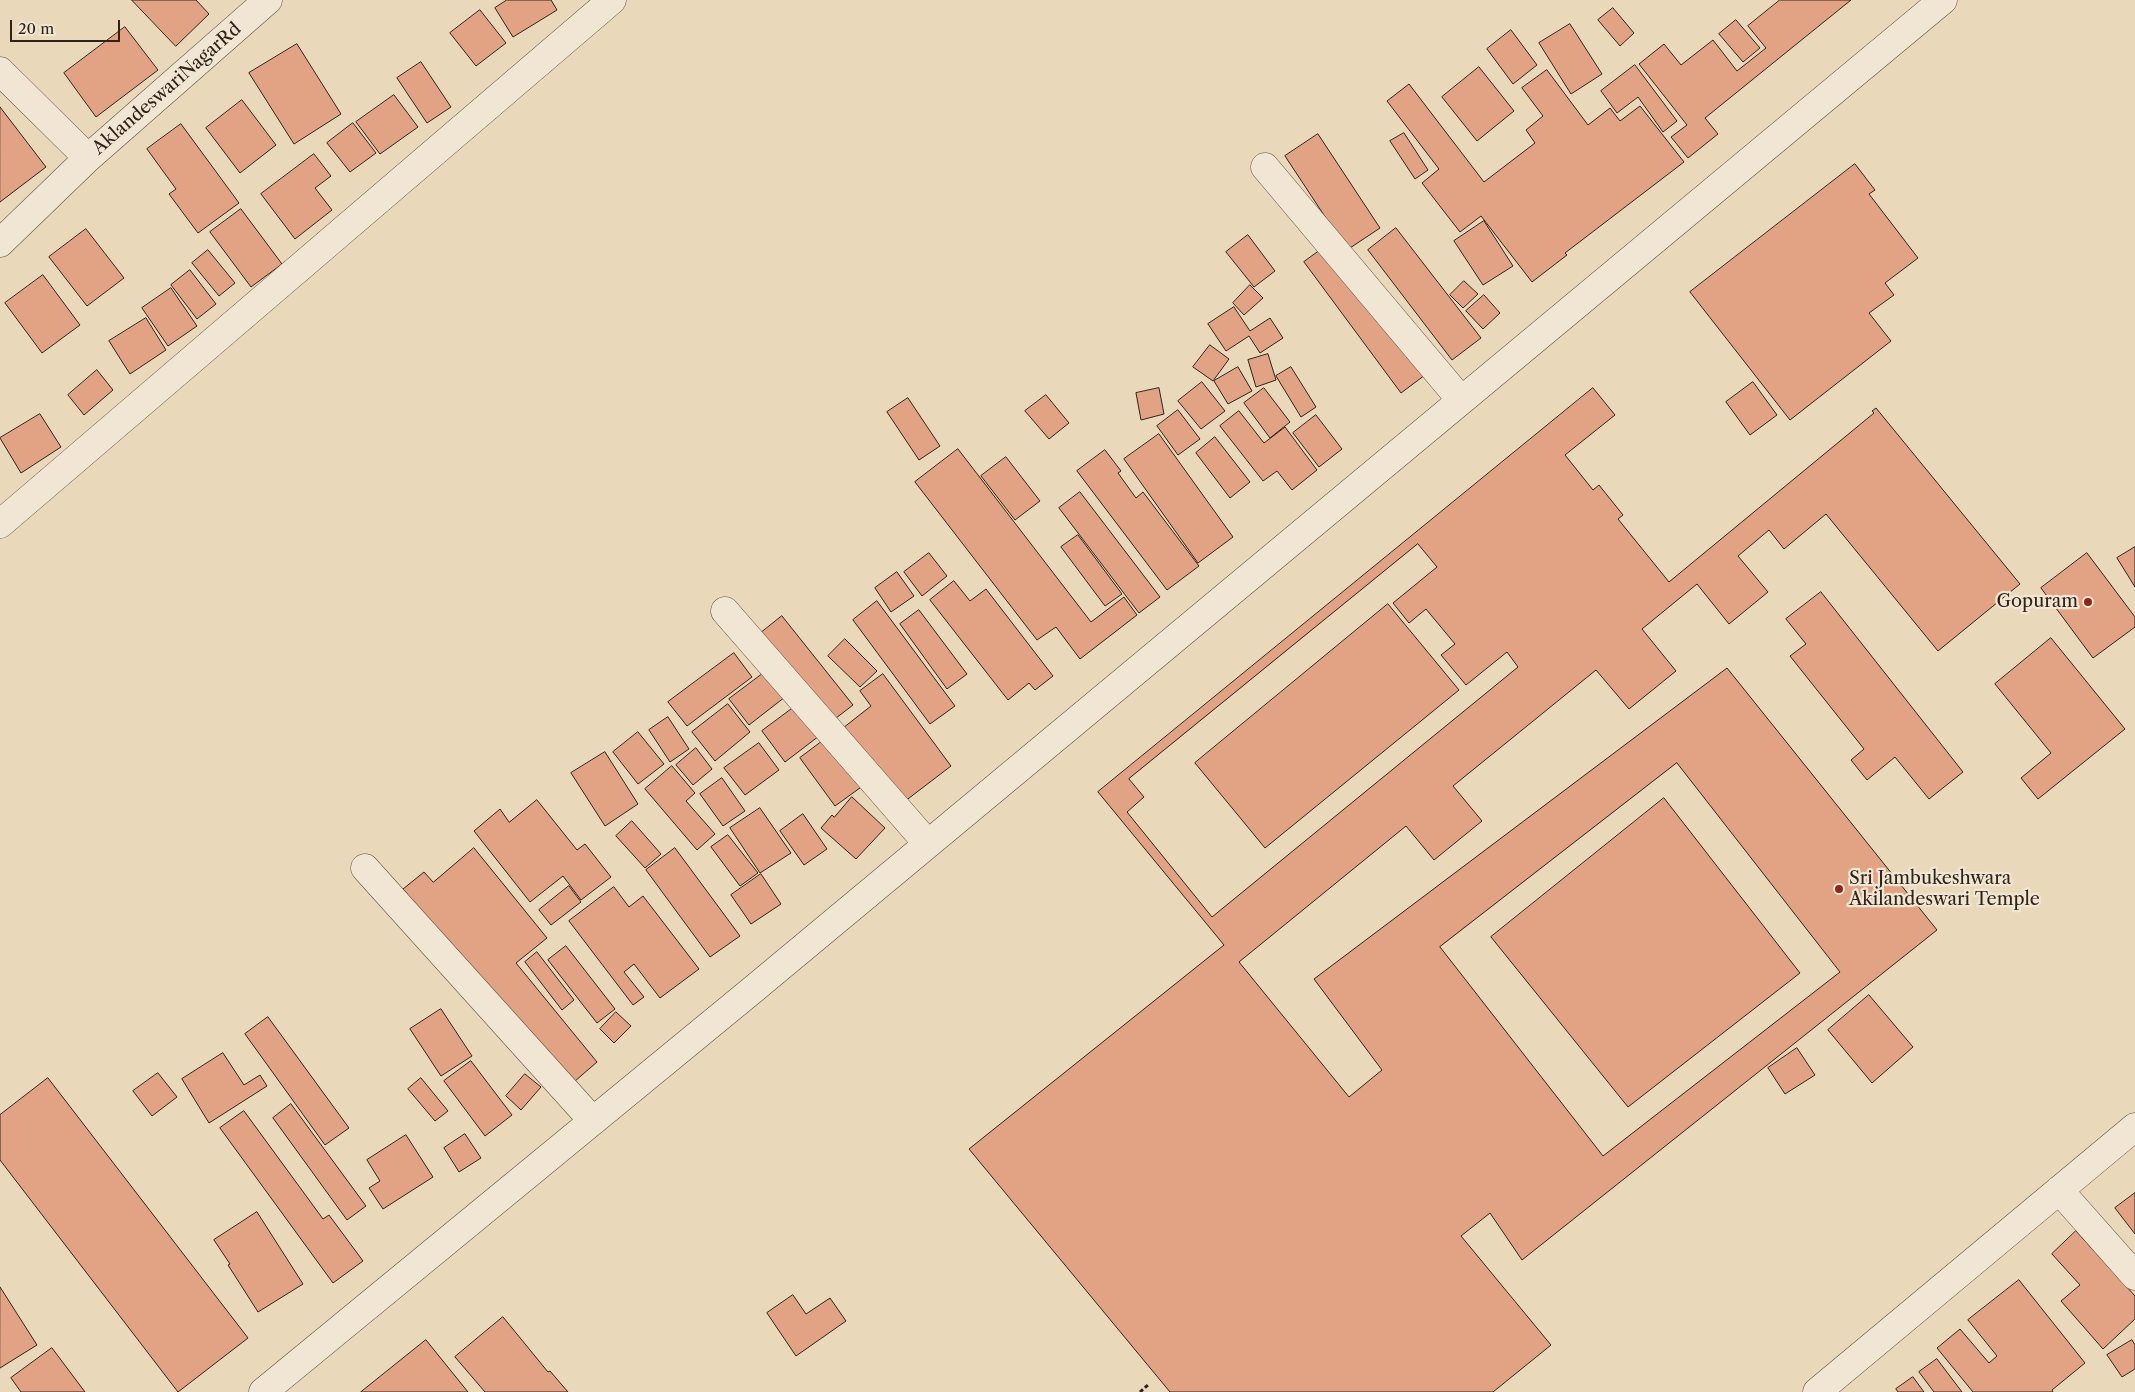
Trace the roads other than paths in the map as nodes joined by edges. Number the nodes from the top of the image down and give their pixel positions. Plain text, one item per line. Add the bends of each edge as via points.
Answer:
1 (268, 0) edge
2 (612, 0) edge
3 (1942, 0) edge
4 (0, 71) edge
5 (88, 158) junction
6 (1265, 167) dead end
7 (0, 243) edge
8 (1461, 400) junction
9 (0, 524) edge
10 (725, 611) dead end
11 (928, 844) junction
12 (365, 868) dead end
13 (593, 1121) junction
14 (2135, 1127) edge
15 (2059, 1190) junction
16 (2135, 1276) edge
17 (263, 1392) edge
18 (1817, 1392) edge

1 - 5 street, AklandeswariNagarRd
2 - 9 street
3 - 8 street
4 - 5 street, AklandeswariNagarRd
5 - 7 street, AklandeswariNagarRd
6 - 8 street
8 - 11 street
10 - 11 street
11 - 13 street
12 - 13 street
13 - 17 street
14 - 15 street
15 - 16 street
15 - 18 street

